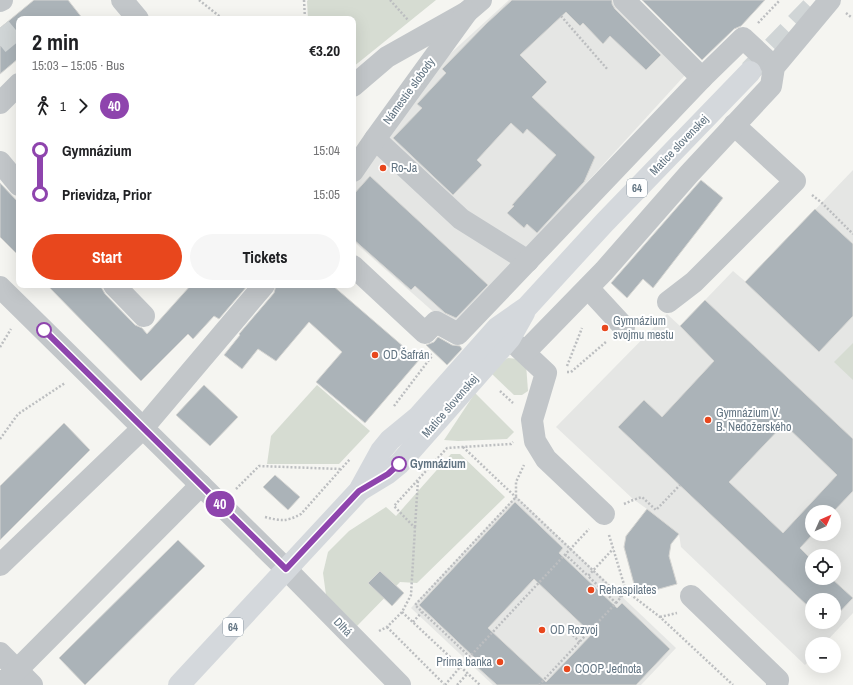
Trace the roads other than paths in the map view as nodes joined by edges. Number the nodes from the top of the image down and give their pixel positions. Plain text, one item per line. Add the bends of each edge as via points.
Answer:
1 (122, 0) edge
2 (624, 0) edge
3 (830, 0) edge
4 (474, 6) edge
5 (135, 16) edge
6 (778, 62) junction
7 (750, 72) tunnel mouth
8 (702, 78) junction
9 (356, 83) edge
10 (16, 87) edge
11 (0, 103) edge
12 (734, 125) junction
13 (375, 138) junction
14 (0, 162) edge
15 (356, 166) edge
16 (16, 181) edge
17 (528, 261) junction
18 (356, 269) edge
19 (0, 287) edge
20 (117, 288) edge
21 (261, 288) edge
22 (591, 291) junction
23 (668, 302) dead end
24 (527, 306) junction
25 (144, 316) dead end
26 (624, 327) road end
27 (517, 345) junction
28 (143, 428) junction
29 (201, 485) junction
30 (359, 491) junction
31 (604, 514) road end
32 (0, 565) edge
33 (286, 569) junction
34 (691, 596) dead end
35 (0, 652) edge
36 (5, 679) edge
37 (32, 685) edge
38 (179, 685) edge
39 (400, 685) edge
40 (777, 685) edge

1 - 5 street
2 - 8 street
3 - 6 street
4 - 9 street, Námestie slobody via 387,57
4 - 13 street, Námestie slobody
6 - 8 street via 743,38
6 - 12 street via 771,86
7 - 24 main road, Matice slovenskej / 64
8 - 17 street
10 - 11 street
12 - 22 street via 604,271
12 - 23 street via 795,181 694,282
13 - 15 street, Námestie slobody
13 - 17 street via 461,219
14 - 16 street
17 - 18 street via 458,334 436,322 425,333
19 - 28 street, Dlhá
20 - 25 street
21 - 28 street
22 - 26 street
22 - 27 street
24 - 27 main road, Matice slovenskej / 64
24 - 30 main road, Matice slovenskej / 64 via 498,328 418,417 390,440 381,450
27 - 30 main road, Matice slovenskej / 64 via 399,464 388,474
27 - 31 street via 546,373 532,420 534,441 546,459
28 - 29 street, Dlhá
28 - 32 street
29 - 33 street, Dlhá
29 - 36 street
30 - 33 main road, Matice slovenskej / 64
33 - 38 main road, Matice slovenskej / 64
33 - 39 street, Dlhá
34 - 40 street via 778,680
35 - 36 street
36 - 37 street

